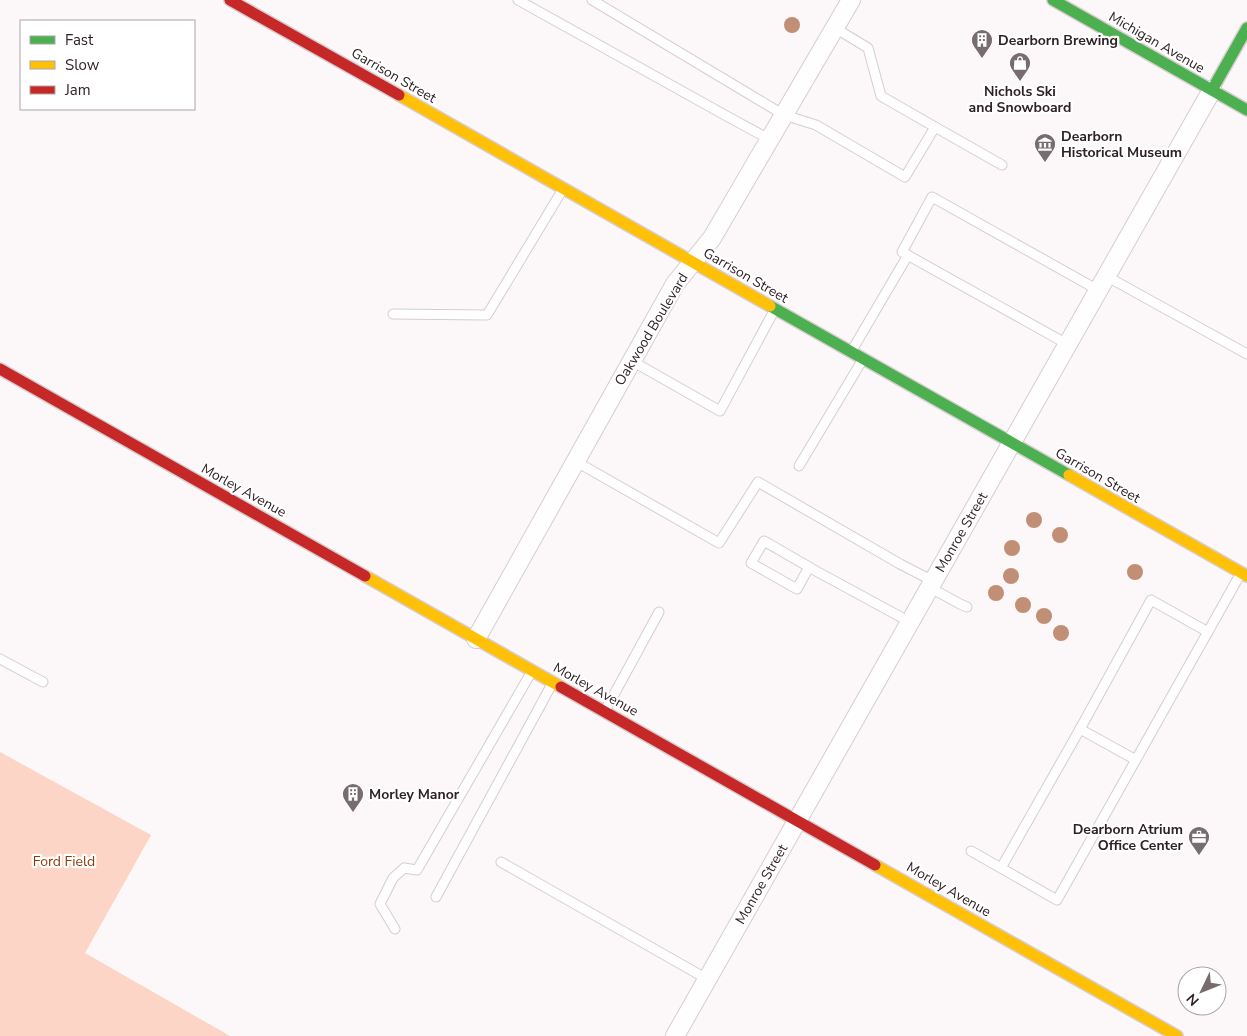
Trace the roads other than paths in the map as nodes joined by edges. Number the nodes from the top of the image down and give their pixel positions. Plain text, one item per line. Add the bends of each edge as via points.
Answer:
1 (230, 0) edge
2 (518, 0) edge
3 (592, 0) edge
4 (851, 0) edge
5 (1053, 0) edge
6 (834, 28) junction
7 (1247, 28) edge
8 (1212, 90) junction
9 (1247, 110) edge
10 (784, 115) junction
11 (935, 127) junction
12 (769, 139) junction
13 (1002, 165) dead end
14 (563, 189) junction
15 (908, 255) junction
16 (692, 262) junction
17 (1102, 283) junction
18 (775, 309) junction
19 (393, 314) dead end
20 (1067, 344) junction
21 (851, 352) junction
22 (1247, 354) edge
23 (863, 359) junction
24 (632, 361) junction
25 (0, 370) edge
26 (1012, 443) junction
27 (575, 461) junction
28 (799, 466) dead end
29 (809, 567) junction
30 (1244, 575) edge
31 (931, 584) junction
32 (968, 607) dead end
33 (659, 612) dead end
34 (910, 622) junction
35 (1208, 632) junction
36 (476, 639) junction
37 (0, 659) edge
38 (532, 670) junction
39 (42, 682) dead end
40 (553, 682) junction
41 (605, 712) junction
42 (1080, 728) junction
43 (1136, 760) junction
44 (797, 820) junction
45 (971, 851) dead end
46 (501, 862) dead end
47 (1001, 868) junction
48 (436, 897) dead end
49 (395, 929) dead end
50 (707, 979) junction
51 (1174, 1035) edge
52 (675, 1036) edge

1 - 14 street, Garrison Street
2 - 12 lane
3 - 10 lane
4 - 6 street, Oakwood Boulevard
5 - 8 street, Michigan Avenue
6 - 10 street, Oakwood Boulevard
6 - 11 lane via 868,48 882,96
7 - 8 street, Monroe Street
8 - 9 street, Michigan Avenue
8 - 17 street, Monroe Street
10 - 11 lane via 816,125 905,177
10 - 12 street, Oakwood Boulevard
11 - 13 lane
12 - 16 street, Oakwood Boulevard via 712,238
14 - 16 street, Garrison Street
14 - 19 lane via 487,315
15 - 17 lane via 902,252 932,197
15 - 20 lane
15 - 21 lane
16 - 18 street, Garrison Street
16 - 24 street, Oakwood Boulevard via 675,284
17 - 20 street, Monroe Street
17 - 22 lane
18 - 21 street, Garrison Street
18 - 24 lane via 720,411
20 - 26 street, Monroe Street
21 - 23 street, Garrison Street
23 - 26 street, Garrison Street
23 - 28 lane
24 - 27 street, Oakwood Boulevard
25 - 36 street, Morley Avenue
26 - 30 street, Garrison Street
26 - 31 street, Monroe Street
27 - 31 lane via 719,543 758,482
27 - 36 street, Oakwood Boulevard
29 - 29 lane via 764,541 751,563 797,589
29 - 34 lane
30 - 35 lane
31 - 32 lane
31 - 34 street, Monroe Street
33 - 41 lane
34 - 44 street, Monroe Street
35 - 42 lane via 1152,600
35 - 43 lane
36 - 38 street, Morley Avenue
37 - 39 lane
38 - 40 street, Morley Avenue
38 - 49 lane via 417,870 404,868 393,878 380,904
40 - 41 street, Morley Avenue
40 - 48 lane
41 - 44 street, Morley Avenue
42 - 43 lane
42 - 47 lane
43 - 47 lane via 1057,900
44 - 50 street, Monroe Street
44 - 51 street, Morley Avenue
45 - 47 lane
46 - 50 lane
50 - 52 street, Monroe Street

